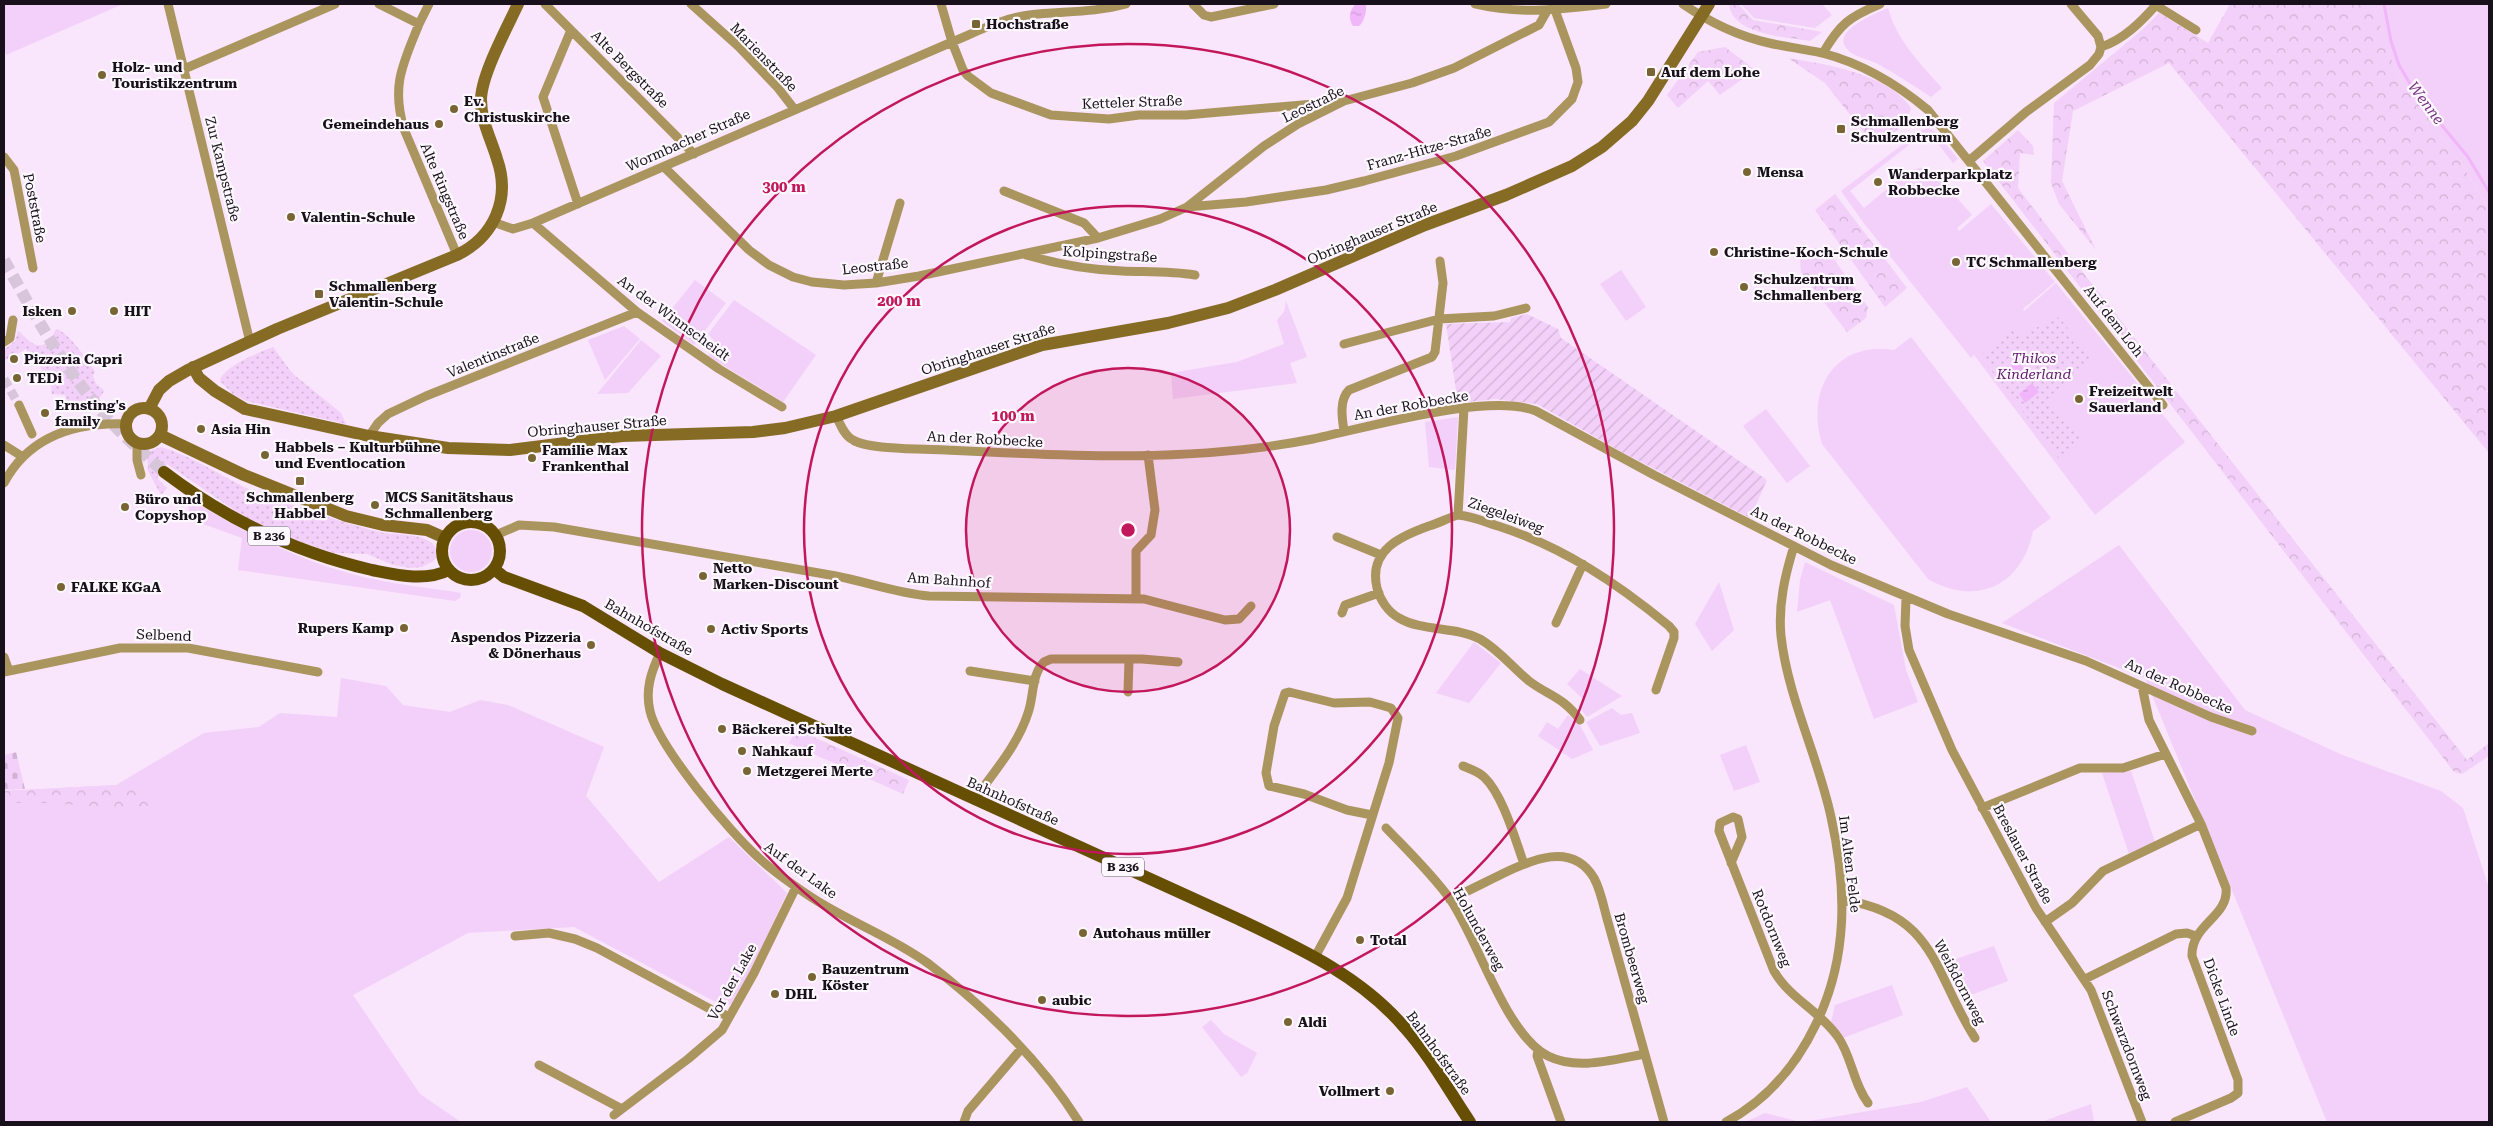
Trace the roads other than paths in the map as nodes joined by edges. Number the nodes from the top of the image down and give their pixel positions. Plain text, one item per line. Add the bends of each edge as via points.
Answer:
1 (168, 4) edge
2 (335, 4) edge
3 (379, 4) edge
4 (402, 4) edge
5 (429, 4) edge
6 (518, 4) edge
7 (545, 4) edge
8 (691, 4) edge
9 (941, 4) edge
10 (1126, 4) edge
11 (1193, 4) edge
12 (1274, 4) edge
13 (1476, 4) edge
14 (1606, 4) edge
15 (1683, 4) edge
16 (1709, 4) edge
17 (1880, 4) edge
18 (2072, 4) edge
19 (2155, 4) edge
20 (1551, 10) junction
21 (398, 14) junction
22 (1702, 17) junction
23 (419, 24) junction
24 (571, 30) junction
25 (2196, 30) dead end
26 (952, 42) junction
27 (2101, 46) junction
28 (1823, 53) junction
29 (184, 69) junction
30 (1344, 101) junction
31 (794, 110) junction
32 (694, 154) junction
33 (4, 157) edge
34 (1970, 160) junction
35 (664, 167) junction
36 (1004, 191) dead end
37 (900, 203) dead end
38 (578, 204) junction
39 (1187, 207) junction
40 (493, 222) junction
41 (533, 223) junction
42 (1098, 238) junction
43 (1024, 254) junction
44 (457, 255) junction
45 (1440, 261) dead end
46 (33, 268) dead end
47 (1195, 275) dead end
48 (876, 283) junction
49 (1526, 308) dead end
50 (637, 312) junction
51 (1439, 319) junction
52 (13, 320) dead end
53 (4, 342) edge
54 (250, 342) junction
55 (1344, 344) dead end
56 (193, 367) junction
57 (19, 405) tunnel mouth
58 (2163, 405) dead end
59 (782, 407) dead end
60 (1464, 408) junction
61 (149, 409) junction
62 (836, 416) junction
63 (127, 424) junction
64 (1344, 431) junction
65 (32, 434) dead end
66 (160, 435) junction
67 (369, 436) junction
68 (136, 442) junction
69 (4, 445) edge
70 (1148, 456) junction
71 (23, 457) junction
72 (164, 472) tunnel mouth
73 (142, 475) dead end
74 (4, 483) edge
75 (1458, 515) junction
76 (496, 535) junction
77 (1338, 537) dead end
78 (445, 538) junction
79 (1794, 546) junction
80 (1382, 555) junction
81 (1583, 564) junction
82 (494, 568) junction
83 (450, 570) junction
84 (1379, 593) junction
85 (1136, 598) junction
86 (1906, 598) junction
87 (1250, 606) dead end
88 (1342, 613) dead end
89 (1556, 623) dead end
90 (660, 653) junction
91 (4, 657) edge
92 (1129, 660) junction
93 (1178, 662) dead end
94 (6, 671) edge
95 (970, 671) dead end
96 (318, 672) dead end
97 (1035, 681) junction
98 (2142, 686) junction
99 (1656, 690) dead end
100 (1128, 692) dead end
101 (1580, 720) dead end
102 (2252, 731) dead end
103 (2165, 754) junction
104 (1463, 766) dead end
105 (974, 800) junction
106 (1982, 808) junction
107 (1372, 815) junction
108 (2201, 824) junction
109 (1386, 828) dead end
110 (1731, 863) dead end
111 (1524, 864) junction
112 (796, 887) junction
113 (1450, 900) junction
114 (1843, 900) junction
115 (2045, 922) junction
116 (515, 936) dead end
117 (2196, 936) junction
118 (1315, 957) junction
119 (2085, 979) junction
120 (1820, 1015) junction
121 (728, 1016) junction
122 (1975, 1038) dead end
123 (1021, 1049) junction
124 (1538, 1050) junction
125 (1645, 1054) junction
126 (539, 1065) dead end
127 (1868, 1103) dead end
128 (622, 1109) junction
129 (614, 1115) dead end
130 (964, 1122) edge
131 (1079, 1122) edge
132 (1470, 1122) edge
133 (1561, 1122) edge
134 (1664, 1122) edge
135 (1726, 1122) edge
136 (2142, 1122) edge
137 (2175, 1122) edge

1 - 29 street, Zur Kampstraße
2 - 29 street
3 - 21 street
4 - 21 street
5 - 23 street, Alte Ringstraße
6 - 40 street via 488,74 481,99 485,125 501,172 500,198
7 - 24 street, Alte Bergstraße
8 - 31 street, Marienstraße via 739,47
9 - 26 street, Ketteler Straße
10 - 26 street, Wormbacher Straße via 1101,10 1020,17
11 - 12 street via 1211,17
13 - 20 street via 1520,12
14 - 20 street
15 - 22 street
16 - 22 street, Obringhauser Straße
17 - 28 street via 1841,25
18 - 27 street via 2098,36
19 - 25 street
19 - 27 street via 2134,28 2110,44
20 - 30 street, Leostraße via 1539,25 1454,68
20 - 39 street, Franz-Hitze-Straße via 1576,68 1578,82 1572,100 1549,122 1456,156 1326,190
21 - 23 street
22 - 28 street, Auf dem Loh via 1751,38
22 - 62 street, Obringhauser Straße via 1632,121 1602,147 1560,172 1228,308 1162,324 1042,345
23 - 44 street, Alte Ringstraße via 399,75 400,110 404,129
24 - 32 street, Alte Bergstraße
24 - 38 street via 544,97
26 - 30 street, Ketteler Straße via 963,70 974,82 991,93 1051,115 1109,119
26 - 31 street, Wormbacher Straße
27 - 34 street via 2090,65 2026,112
28 - 34 street, Auf dem Loh via 1872,73 1913,98 1928,110
29 - 54 street, Zur Kampstraße
30 - 39 street, Leostraße via 1298,124 1264,146
31 - 32 street, Wormbacher Straße
32 - 35 street, Wormbacher Straße
33 - 46 street, Poststraße via 14,170
34 - 58 street, Auf dem Loh
35 - 38 street, Wormbacher Straße
35 - 48 street, Leostraße via 738,240 769,264 793,277 812,282
36 - 42 street via 1084,223
37 - 48 street
38 - 41 street, Wormbacher Straße
39 - 42 street, Leostraße via 1127,231
40 - 41 street, Wormbacher Straße via 513,229
40 - 44 street via 477,244
41 - 50 street, An der Winnscheidt
42 - 43 street, Leostraße
43 - 47 street, Kolpingstraße via 1057,264
43 - 48 street, Leostraße
44 - 54 street
45 - 51 street, An der Robbecke via 1443,283
49 - 51 street via 1494,316
50 - 59 street, An der Winnscheidt via 719,369
50 - 67 street, Valentinstraße via 426,396 388,414
51 - 55 street
51 - 64 street, An der Robbecke via 1432,357 1354,387 1345,394
52 - 53 street via 10,338
54 - 56 street
56 - 61 street via 168,381 156,394
56 - 67 street, Obringhauser Straße via 199,378 215,392 245,409
57 - 65 street
60 - 64 street, An der Robbecke
60 - 75 street, Ziegeleiweg
60 - 79 street, An der Robbecke via 1501,405 1529,408
61 - 63 street via 132,413
61 - 66 street via 161,420
62 - 67 street, Obringhauser Straße via 770,430 622,436 510,450 448,448
62 - 70 street, An der Robbecke via 848,437 866,444 1086,457
63 - 68 street via 128,435
63 - 71 street via 94,424 60,432 45,439
64 - 70 street, An der Robbecke via 1241,449
66 - 68 street via 147,444
66 - 78 street via 244,475 346,516 383,525 427,530
68 - 73 street via 136,460
69 - 71 street
70 - 85 street via 1155,510 1151,535 1136,551
71 - 74 street
72 - 83 main road, B 236 via 238,521 310,553 409,576 436,575
75 - 80 street via 1403,535
75 - 81 street, Ziegeleiweg via 1509,530
76 - 78 main road via 488,526 473,522 457,526
76 - 82 main road via 500,552
76 - 85 street, Am Bahnhof via 518,525 554,527 836,576 929,596
77 - 80 street
78 - 83 main road via 443,554
79 - 86 street, An der Robbecke
79 - 114 street, Im Alten Felde via 1783,590 1781,635 1797,703 1831,816
80 - 84 street via 1376,568
81 - 89 street
81 - 99 street, Ziegeleiweg via 1611,581 1674,632
82 - 83 main road via 481,578 472,580
82 - 90 main road, Bahnhofstraße / B 236 via 504,577 583,606
84 - 88 street via 1345,605
84 - 101 street via 1389,610 1404,620 1461,632 1483,641 1530,682 1565,702
85 - 87 street, Am Bahnhof via 1224,620 1239,620
86 - 98 street, An der Robbecke via 2086,661
86 - 106 street, Breslauer Straße via 1905,626 1909,650 1952,750
90 - 105 main road, Bahnhofstraße / B 236
90 - 112 street, Auf der Lake via 650,677 648,694 650,712 661,739 744,843
91 - 94 street, Selbend
92 - 93 street via 1142,658
92 - 97 street via 1051,659 1040,666
92 - 100 street
94 - 96 street, Selbend via 120,648 188,648
95 - 97 street
97 - 105 street via 1028,714 1005,756
98 - 102 street, An der Robbecke via 2211,717
98 - 103 street via 2146,713
103 - 106 street via 2123,768 2080,768
103 - 108 street
104 - 111 street via 1483,776 1499,799
105 - 118 main road, Bahnhofstraße / B 236
106 - 115 street, Breslauer Straße
107 - 107 street via 1396,735 1398,718 1395,712 1363,700 1342,703 1289,692 1283,695 1266,774 1269,786
107 - 118 street via 1347,898
108 - 115 street, Breslauer Straße via 2103,871 2072,903
108 - 117 street via 2227,895 2219,910
109 - 113 street, Holunderweg
110 - 120 street, Rotdornweg via 1774,970 1787,991
111 - 113 street, Brombeerweg
111 - 125 street, Brombeerweg via 1547,856 1569,857 1584,866 1594,878
112 - 121 street, Vor der Lake via 754,973
112 - 123 street, Auf der Lake via 928,964 998,1024
113 - 124 street, Holunderweg via 1515,1023
114 - 120 street, Im Alten Felde via 1837,962
114 - 122 street, Weißdornweg via 1877,906 1910,928 1936,961
115 - 119 street, Schwarzdornweg
116 - 121 street via 549,933 575,938
117 - 119 street, Schwarzdornweg via 2176,934
117 - 137 street, Dicke Linde via 2193,963 2239,1086 2235,1096
118 - 132 main road, Bahnhofstraße / B 236 via 1364,989 1406,1028
119 - 136 street, Schwarzdornweg
120 - 127 street, Rotdornweg via 1839,1038 1859,1091
120 - 135 street, Im Alten Felde via 1786,1074 1765,1095
121 - 128 street, Vor der Lake via 716,1037
123 - 130 street via 968,1111
123 - 131 street, Auf der Lake via 1056,1088
124 - 125 street, Holunderweg via 1554,1059 1577,1063
124 - 133 street, Holunderweg
125 - 134 street, Brombeerweg
126 - 128 street
128 - 129 street, Vor der Lake

